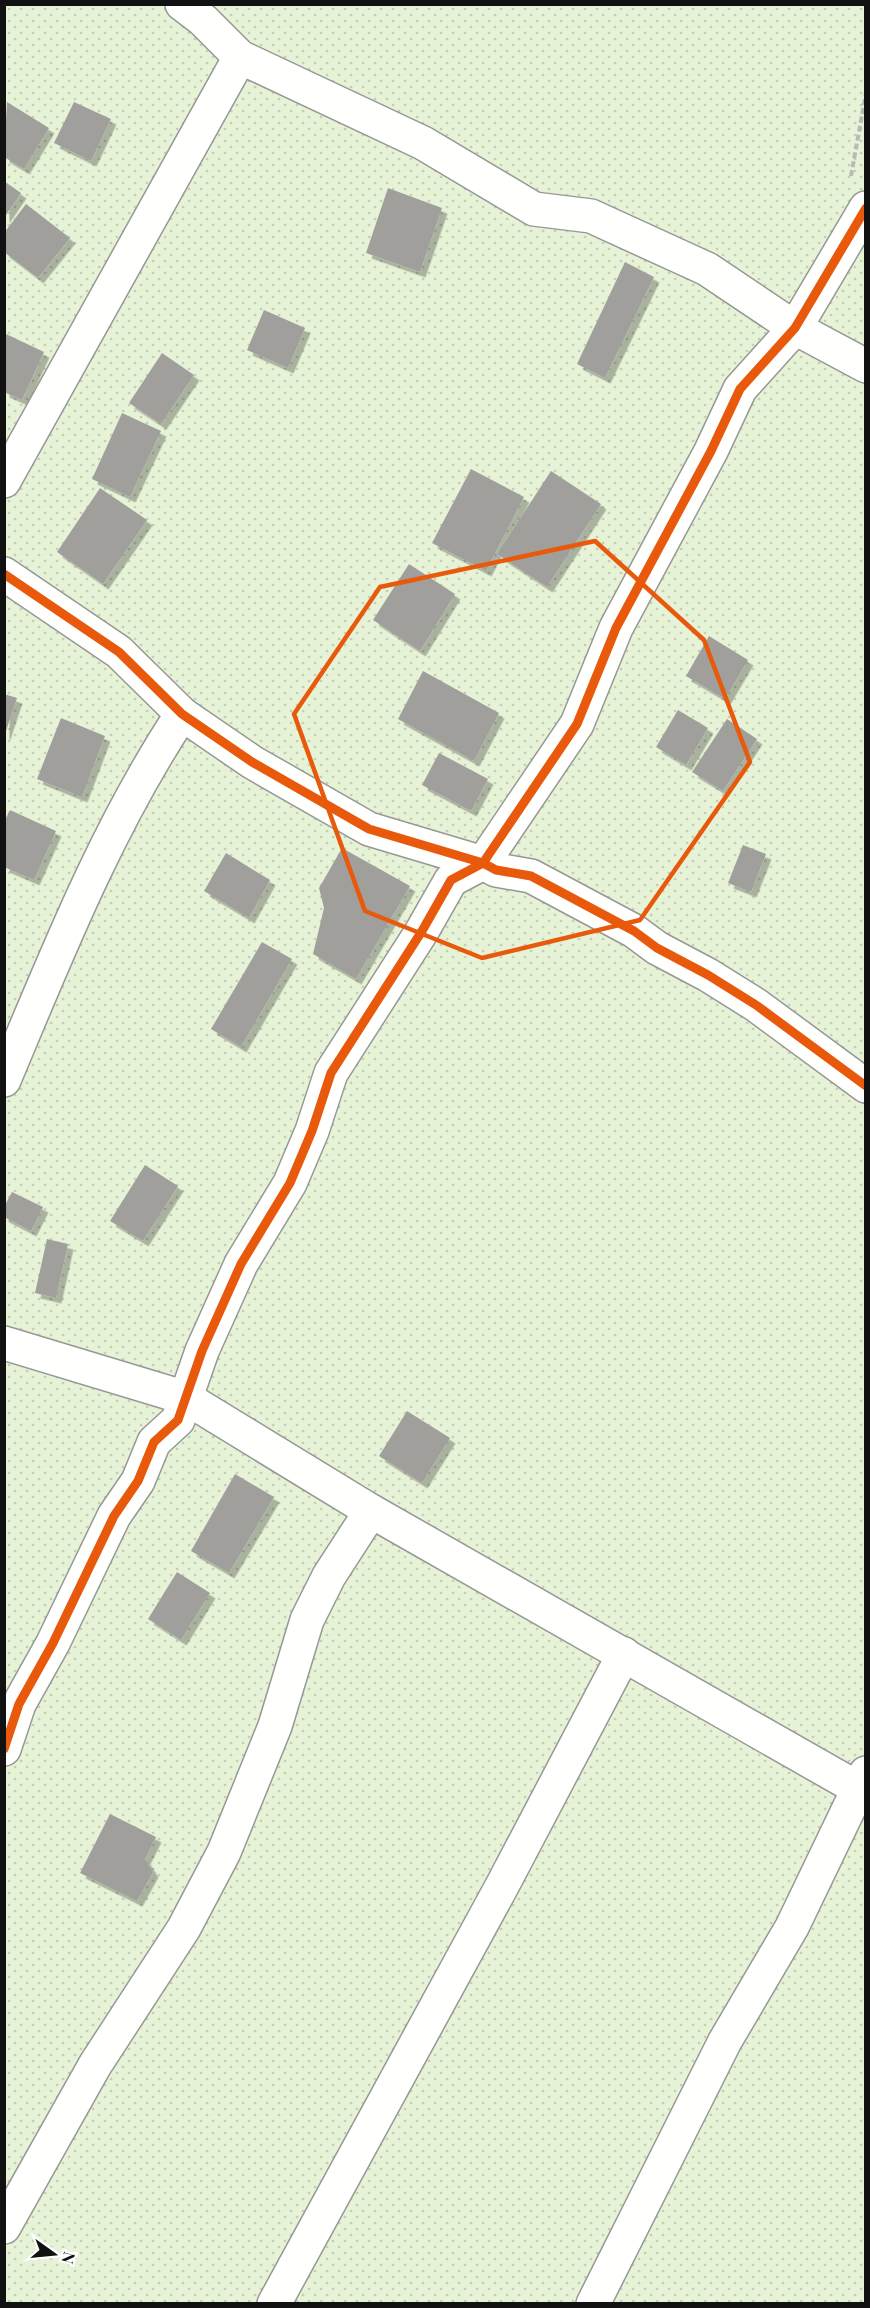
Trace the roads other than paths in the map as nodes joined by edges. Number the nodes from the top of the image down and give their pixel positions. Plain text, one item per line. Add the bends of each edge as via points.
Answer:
1 (182, 4) edge
2 (240, 57) junction
3 (858, 195) edge
4 (795, 328) junction
5 (866, 366) edge
6 (4, 481) edge
7 (4, 574) edge
8 (182, 714) junction
9 (483, 863) junction
10 (4, 1080) edge
11 (866, 1086) edge
12 (4, 1343) edge
13 (186, 1398) junction
14 (371, 1511) junction
15 (624, 1654) junction
16 (4, 1749) edge
17 (863, 1784) edge
18 (4, 2227) edge
19 (274, 2304) edge
20 (593, 2304) edge

1 - 2 street
2 - 4 street via 423,143 534,209 591,216 707,269
2 - 6 street
3 - 4 street
4 - 5 street
4 - 9 street via 740,389 616,628 577,724
7 - 8 street via 119,652
8 - 9 street via 252,762 369,830
8 - 10 street via 146,768
9 - 11 street via 496,870 531,876 634,931 756,1005
9 - 13 street via 451,880 331,1073 290,1183 241,1264 202,1351
12 - 13 street
13 - 14 street
13 - 16 street via 178,1420 154,1442 138,1481 114,1516 19,1704
14 - 15 street
14 - 18 street via 329,1576 307,1620 275,1726 224,1852 183,1928 95,2065
15 - 17 street
15 - 19 street
17 - 20 street via 792,1927 725,2041

